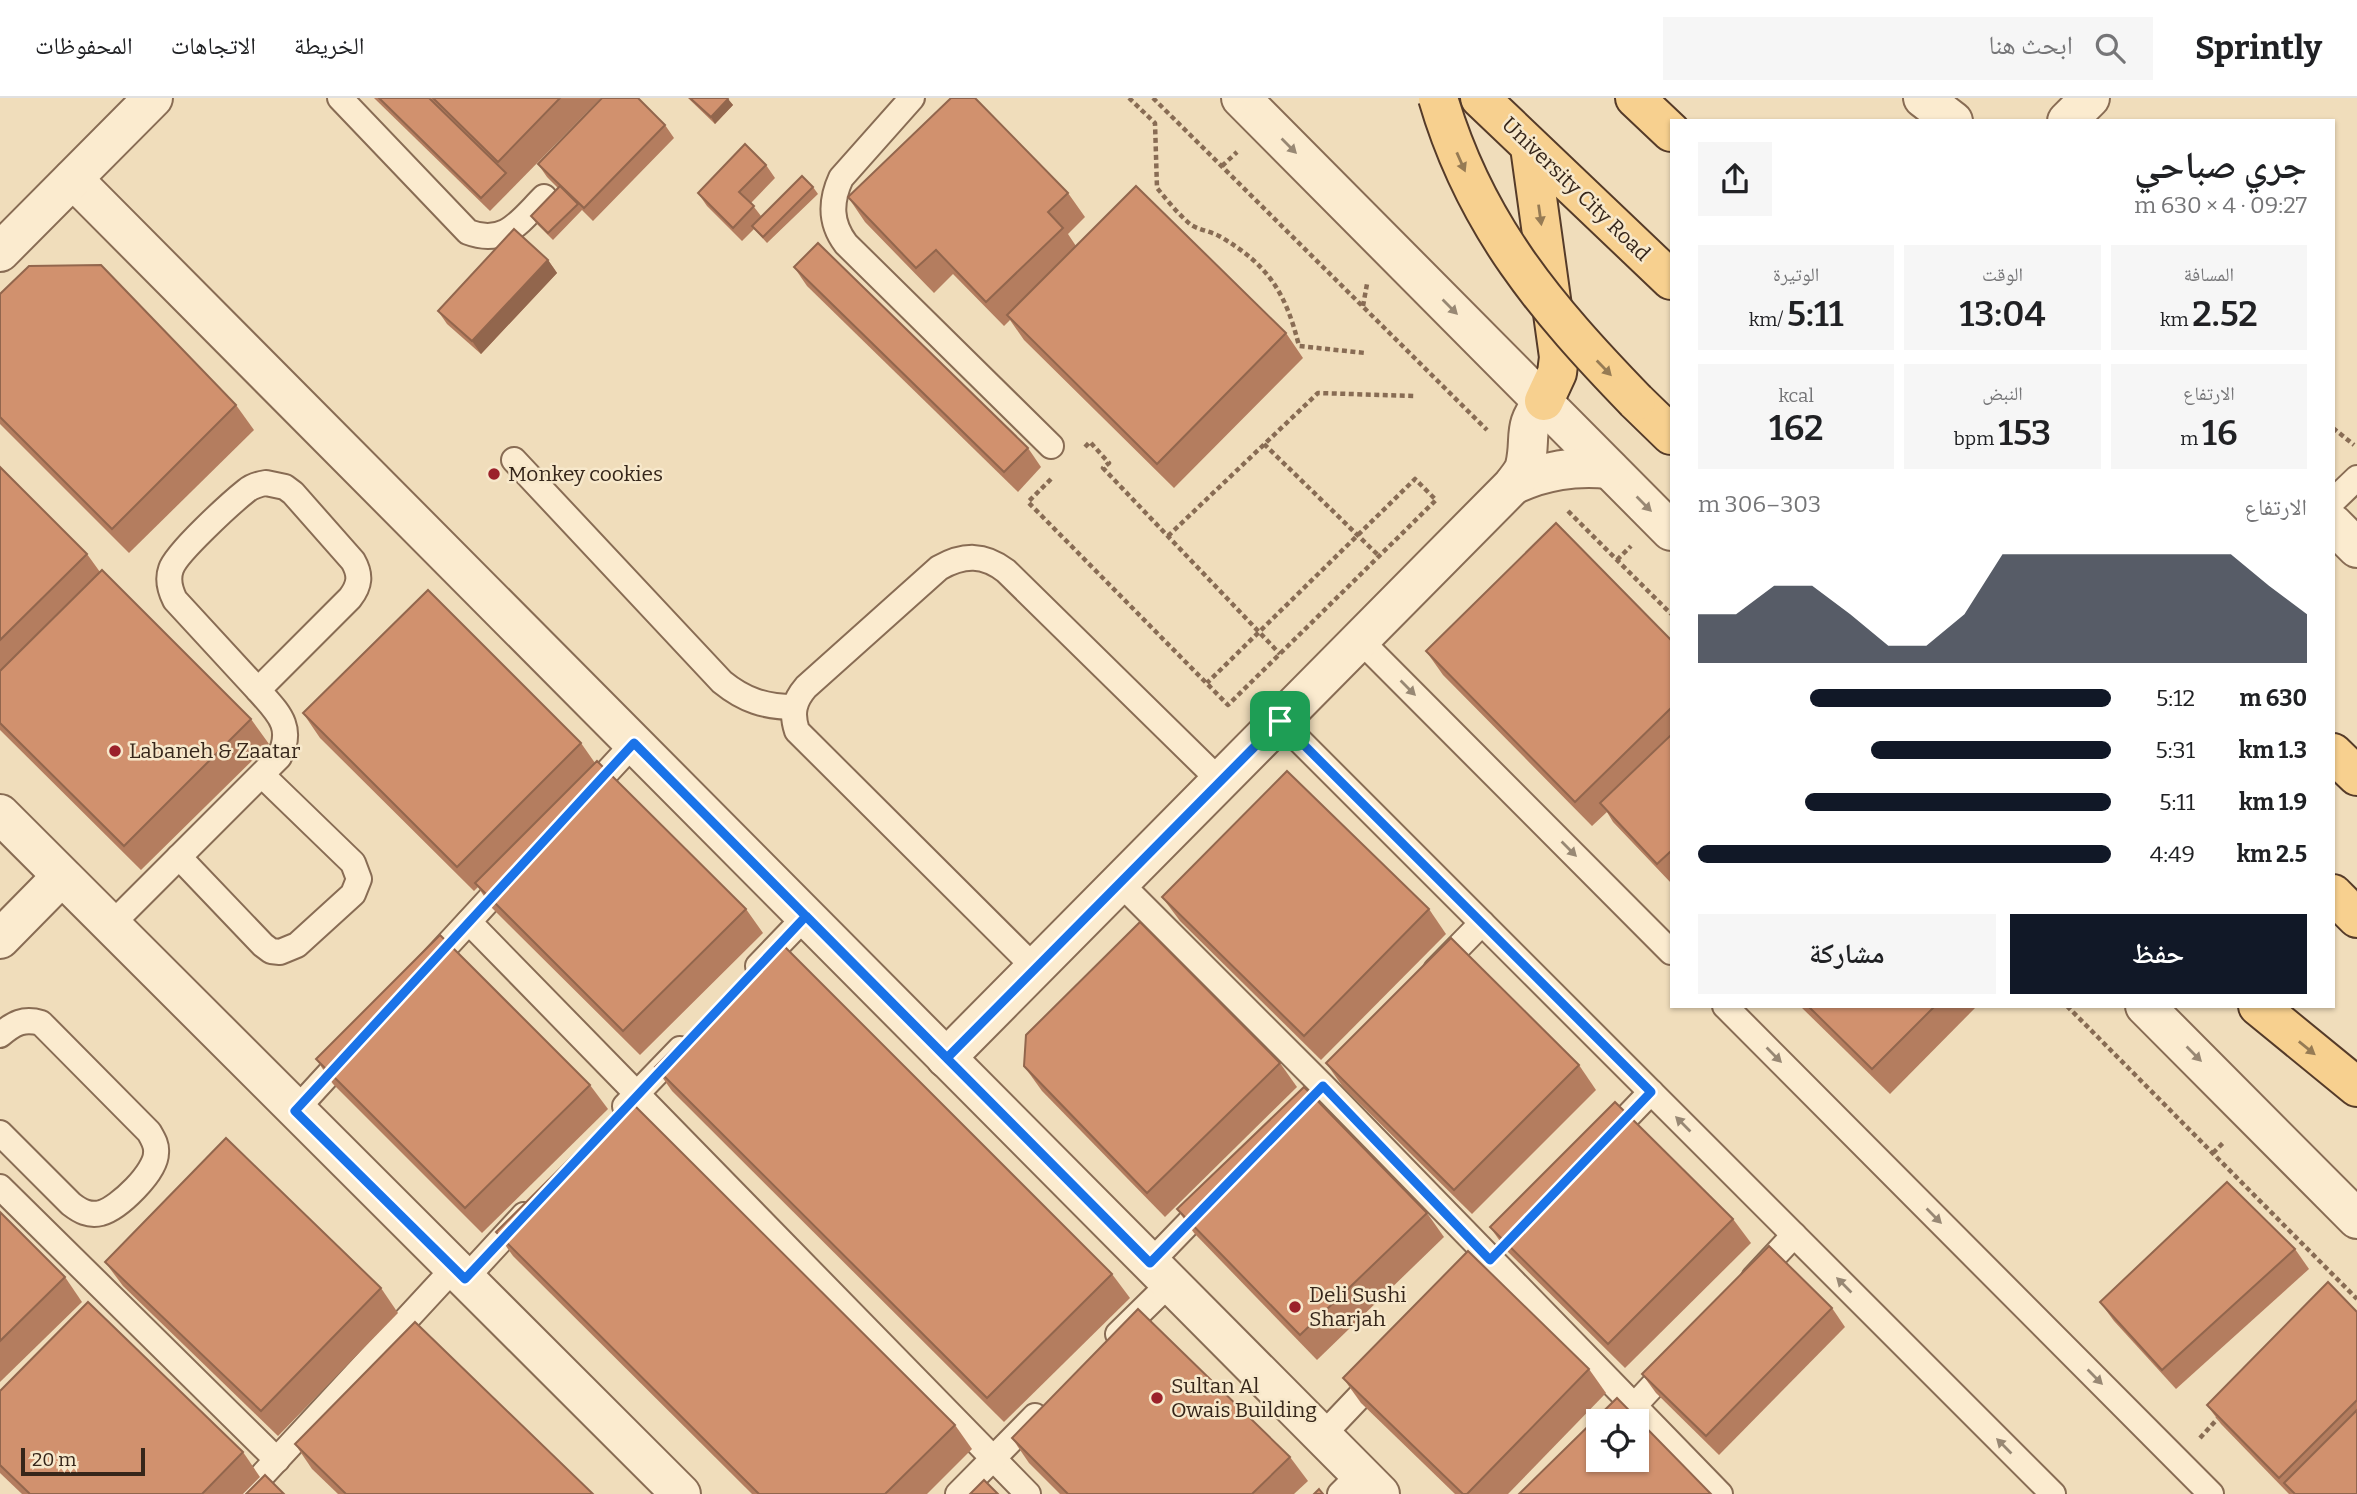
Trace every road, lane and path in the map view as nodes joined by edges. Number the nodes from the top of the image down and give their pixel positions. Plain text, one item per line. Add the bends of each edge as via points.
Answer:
1 (153, 98) edge
2 (340, 98) edge
3 (912, 98) edge
4 (1129, 98) edge
5 (1153, 98) edge
6 (1241, 98) edge
7 (1438, 98) edge
8 (1480, 98) edge
9 (1635, 98) edge
10 (1923, 98) edge
11 (2090, 98) edge
12 (1950, 119) edge
13 (2069, 119) edge
14 (1670, 131) edge
15 (1530, 147) junction
16 (74, 179) junction
17 (544, 197) dead end
18 (0, 252) edge
19 (1670, 279) edge
20 (1365, 353) dead end
21 (1414, 396) dead end
22 (1544, 401) junction
23 (2335, 430) edge
24 (1670, 434) edge
25 (1264, 444) junction
26 (1051, 446) dead end
27 (2357, 448) edge
28 (1083, 449) dead end
29 (514, 460) dead end
30 (1609, 469) junction
31 (1058, 473) dead end
32 (1523, 477) junction
33 (2357, 478) edge
34 (2335, 499) edge
35 (2335, 526) edge
36 (1670, 530) edge
37 (1168, 536) junction
38 (1358, 536) junction
39 (2357, 548) edge
40 (1379, 556) junction
41 (1670, 613) edge
42 (1259, 632) junction
43 (1360, 639) junction
44 (1280, 654) junction
45 (1207, 683) junction
46 (258, 690) junction
47 (794, 707) junction
48 (1280, 721) junction
49 (634, 743) junction
50 (2335, 755) edge
51 (262, 775) junction
52 (2357, 776) edge
53 (1220, 781) junction
54 (570, 813) edge
55 (0, 814) edge
56 (179, 858) junction
57 (524, 863) edge
58 (61, 877) junction
59 (1120, 883) junction
60 (2335, 896) edge
61 (806, 916) junction
62 (2357, 918) edge
63 (469, 922) junction
64 (1482, 923) junction
65 (110, 926) junction
66 (0, 939) edge
67 (1670, 951) edge
68 (1035, 968) junction
69 (414, 982) edge
70 (740, 985) edge
71 (1417, 990) edge
72 (1727, 1008) edge
73 (2069, 1008) edge
74 (2148, 1008) edge
75 (2260, 1008) edge
76 (368, 1032) edge
77 (0, 1035) edge
78 (693, 1035) edge
79 (947, 1058) junction
80 (1341, 1067) edge
81 (1323, 1086) junction
82 (2357, 1087) edge
83 (1651, 1092) junction
84 (636, 1094) junction
85 (1303, 1106) edge
86 (295, 1111) junction
87 (608, 1125) edge
88 (0, 1133) edge
89 (1584, 1161) edge
90 (1227, 1185) edge
91 (0, 1187) edge
92 (541, 1197) edge
93 (2357, 1219) edge
94 (1794, 1235) junction
95 (1509, 1240) edge
96 (1490, 1260) junction
97 (1160, 1273) junction
98 (459, 1274) junction
99 (1471, 1279) edge
100 (1737, 1295) edge
101 (2357, 1299) edge
102 (1690, 1346) edge
103 (1101, 1351) edge
104 (1396, 1357) edge
105 (1052, 1399) edge
106 (1623, 1409) edge
107 (1631, 1409) edge
108 (2224, 1412) edge
109 (1649, 1432) edge
110 (1322, 1436) junction
111 (993, 1458) junction
112 (277, 1460) junction
113 (2178, 1461) junction
114 (1360, 1487) edge
115 (245, 1494) edge
116 (681, 1494) edge
117 (958, 1494) edge
118 (1028, 1494) edge
119 (1720, 1494) edge
120 (2053, 1494) edge
121 (2211, 1494) edge

1 - 16 street
2 - 17 lane via 468,232 491,237 502,234
3 - 26 lane via 841,178 832,205 837,233
4 - 20 path via 1155,123 1157,188 1191,225 1217,235 1261,267 1291,312 1299,346
5 - 32 path
6 -> 22 street
7 -> 24 main road, bridge via 1449,136 1482,210 1530,283 1581,344
8 - 15 main road, University City Road
9 - 14 main road
10 - 12 street
11 - 13 street
15 - 19 main road, University City Road
15 -> 22 main road via 1559,357
16 - 18 street
16 - 49 street
21 - 25 path via 1318,393
22 - 30 street
22 - 32 street via 1528,424
23 - 27 path
25 - 37 path
25 - 38 path
28 - 37 path via 1090,442 1109,463 1103,468
29 - 47 lane via 722,682 762,705
30 - 32 street via 1571,467
30 -> 36 street
31 - 45 path via 1028,502
32 - 41 path
32 - 43 street
33 - 34 lane
35 - 39 street
37 - 42 path
38 - 40 path
38 - 40 path via 1415,479 1436,500
38 - 42 path
40 - 44 path
42 - 44 path
42 - 45 path
43 - 48 street
43 -> 67 lane
44 - 45 path via 1228,705
46 - 46 lane via 175,600 170,579 176,559 248,489 275,483 293,493 353,561 359,580 350,598
46 - 51 lane via 279,714 286,736 279,757
47 - 53 lane via 806,687 939,568 966,556 981,557 1006,571
47 - 68 lane via 793,719 805,741
48 - 53 street
48 - 64 lane
49 - 54 lane
49 - 61 street
50 - 52 main road
51 - 56 lane
51 - 56 lane via 353,863 359,879 353,894 297,945 280,953 263,945
53 - 59 street
55 - 58 street
56 - 65 lane
57 - 63 lane
58 - 65 street
58 - 66 street
59 - 68 street
59 - 81 lane
60 - 62 main road
61 - 70 lane
61 - 79 street
63 - 69 lane
63 - 84 lane
64 - 71 lane
64 - 83 lane
65 - 86 street
68 - 79 street
72 -> 113 lane
73 - 101 path
74 -> 93 street
75 -> 82 main road
76 - 86 lane
77 - 88 lane via 19,1021 41,1023 149,1132 157,1154 149,1175 118,1203 90,1214 71,1204
78 - 84 lane
79 - 97 street
80 - 81 lane
81 - 85 lane
81 - 96 lane
83 - 89 lane
94 -> 83 lane
84 - 87 lane
84 - 111 lane
86 - 98 street
90 - 97 lane
91 - 112 lane
92 - 98 lane
94 - 100 lane
120 -> 94 lane
95 - 96 lane
96 - 99 lane
96 - 106 lane
97 - 103 lane
97 - 110 street
98 - 112 lane
98 - 116 street
102 - 107 lane
104 - 110 lane
105 - 111 lane
108 - 113 path
109 - 119 lane
110 - 114 street
111 - 117 lane
111 - 118 lane
112 - 115 lane
113 - 121 lane

